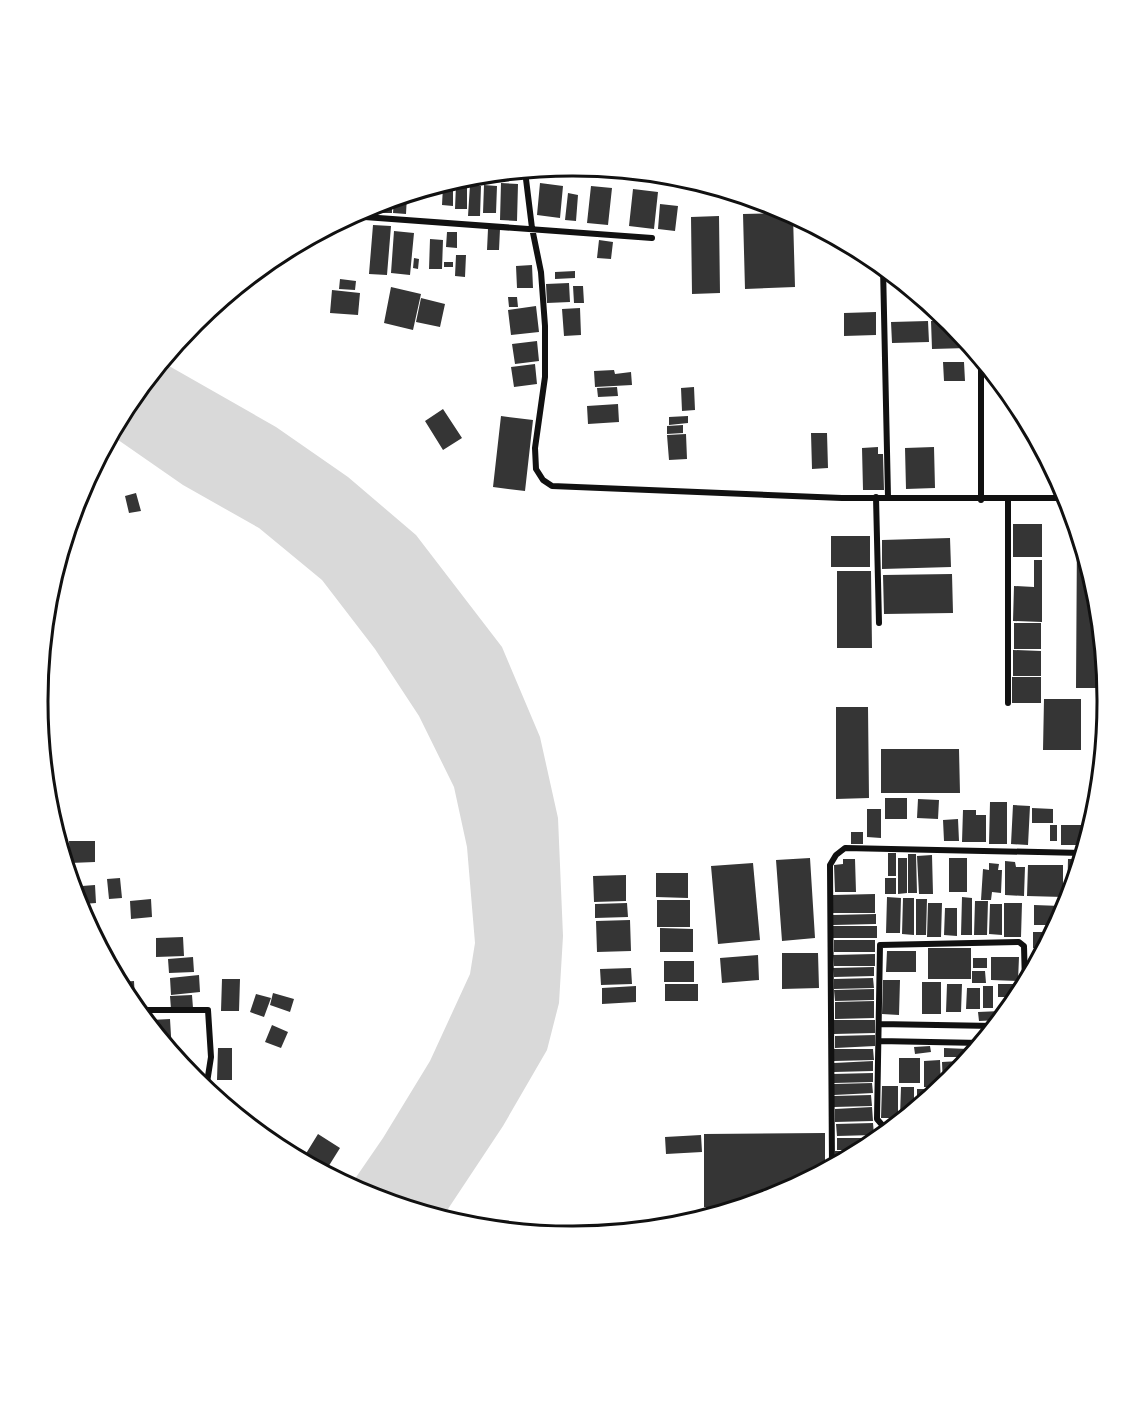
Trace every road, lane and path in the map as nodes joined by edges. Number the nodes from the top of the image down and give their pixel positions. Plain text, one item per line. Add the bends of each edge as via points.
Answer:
1 (526, 179) edge
2 (369, 217) edge
3 (532, 228) junction
4 (652, 238) dead end
5 (883, 279) edge
6 (981, 372) edge
7 (888, 497) junction
8 (876, 498) junction
9 (1056, 498) edge
10 (981, 500) junction
11 (1008, 500) junction
12 (879, 623) dead end
13 (1008, 703) dead end
14 (1074, 853) edge
15 (1025, 967) edge
16 (149, 1010) edge
17 (879, 1024) junction
18 (984, 1026) edge
19 (879, 1041) junction
20 (971, 1042) edge
21 (208, 1077) edge
22 (882, 1124) edge
23 (832, 1157) edge

1 - 3 street
2 - 3 street
3 - 4 street
3 - 8 street via 541,272 544,326 545,376 536,448 536,470 543,480 552,486 566,487
5 - 7 street
6 - 10 street
7 - 8 street
7 - 10 street
8 - 12 street
9 - 11 street
10 - 11 street
11 - 13 street
14 - 23 street via 845,848 836,855 830,865
15 - 17 street via 1024,946 1019,942 880,945
16 - 21 street via 208,1010 211,1057
17 - 18 street
17 - 19 street
19 - 20 street
19 - 22 street via 877,1119

